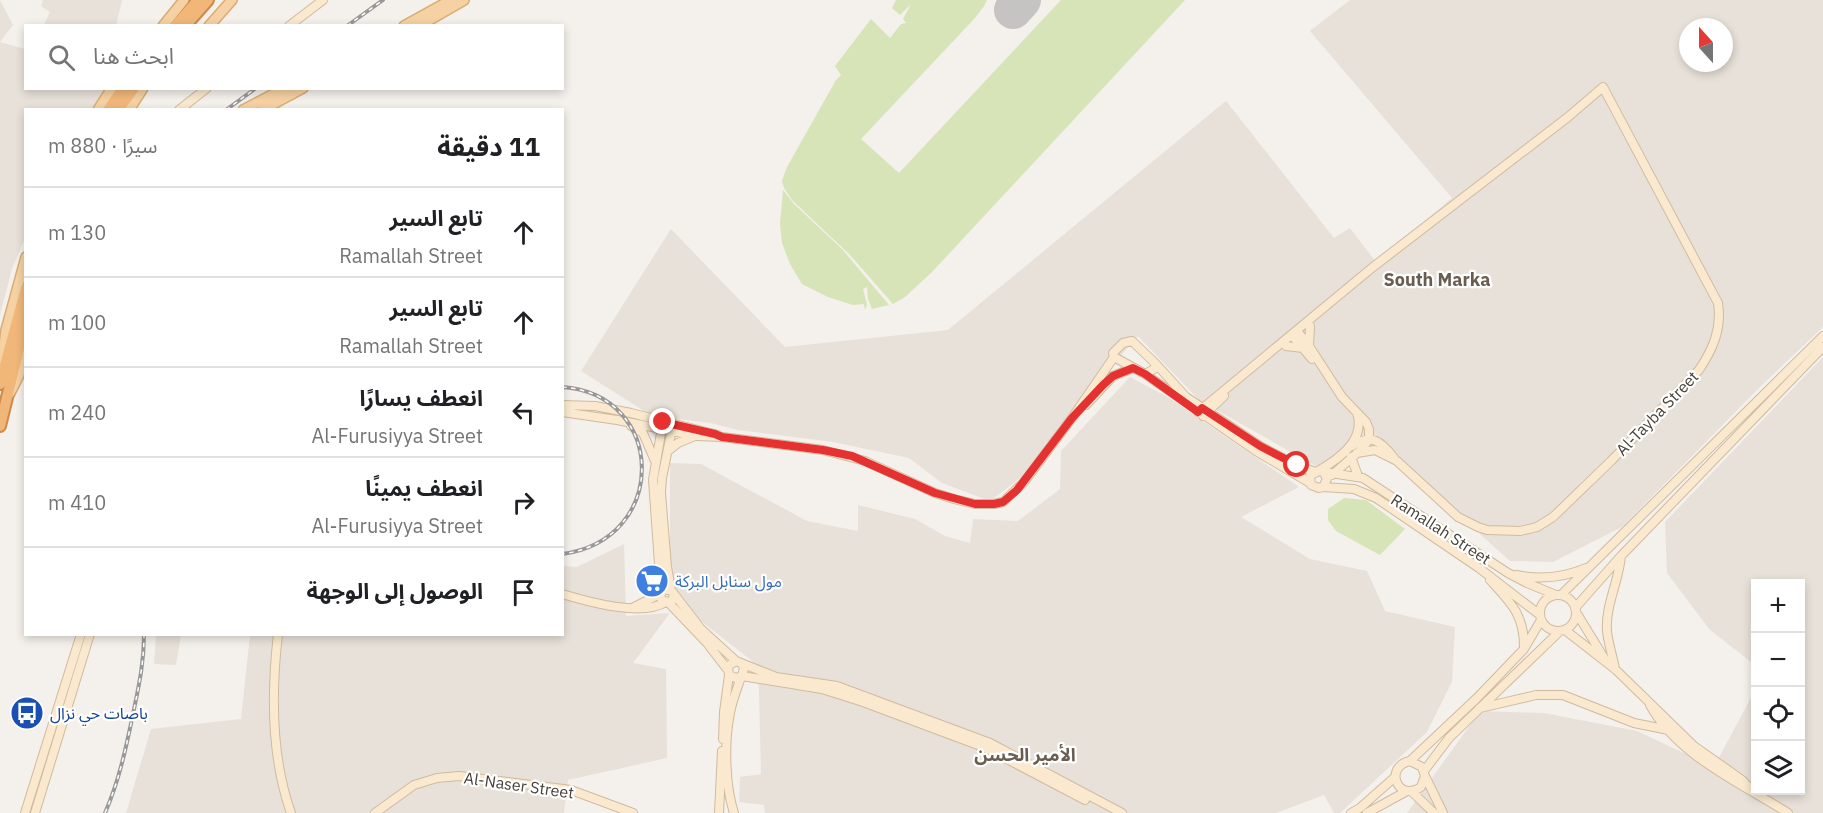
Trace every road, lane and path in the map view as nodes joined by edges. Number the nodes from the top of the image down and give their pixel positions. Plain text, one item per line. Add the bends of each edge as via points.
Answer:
1 (184, 0) edge
2 (198, 0) edge
3 (208, 0) edge
4 (232, 0) edge
5 (323, 0) edge
6 (451, 0) edge
7 (464, 0) edge
8 (165, 24) edge
9 (177, 24) edge
10 (187, 24) edge
11 (210, 24) edge
12 (293, 24) edge
13 (408, 24) edge
14 (422, 24) edge
15 (111, 90) edge
16 (122, 90) edge
17 (133, 90) edge
18 (142, 90) edge
19 (205, 90) edge
20 (281, 90) edge
21 (299, 90) edge
22 (188, 107) edge
23 (99, 108) edge
24 (109, 108) edge
25 (119, 108) edge
26 (130, 108) edge
27 (247, 108) edge
28 (266, 108) edge
29 (1526, 150) junction
30 (24, 268) edge
31 (24, 294) edge
32 (14, 326) edge
33 (1310, 326) junction
34 (1296, 335) junction
35 (1823, 336) edge
36 (1286, 346) junction
37 (1306, 347) junction
38 (1823, 347) edge
39 (24, 357) edge
40 (1114, 357) junction
41 (1156, 364) junction
42 (1133, 368) junction
43 (1145, 374) junction
44 (1, 381) edge
45 (7, 398) junction
46 (564, 405) edge
47 (617, 410) junction
48 (564, 412) edge
49 (1203, 412) junction
50 (1357, 412) junction
51 (1072, 418) junction
52 (616, 420) junction
53 (662, 425) junction
54 (0, 426) edge
55 (673, 428) junction
56 (697, 436) junction
57 (722, 437) junction
58 (1369, 440) junction
59 (668, 451) junction
60 (1352, 453) junction
61 (1397, 461) junction
62 (656, 462) junction
63 (1324, 476) junction
64 (1358, 476) junction
65 (1310, 483) junction
66 (1621, 556) junction
67 (662, 557) junction
68 (1593, 565) junction
69 (1479, 568) junction
70 (1508, 573) junction
71 (673, 592) junction
72 (661, 593) junction
73 (564, 594) edge
74 (1558, 595) junction
75 (667, 602) junction
76 (633, 607) junction
77 (1576, 610) junction
78 (1541, 617) junction
79 (1562, 631) junction
80 (80, 636) edge
81 (89, 636) edge
82 (278, 636) edge
83 (1524, 649) junction
84 (739, 662) junction
85 (1607, 662) junction
86 (1615, 669) junction
87 (728, 672) junction
88 (741, 676) junction
89 (1648, 702) junction
90 (1480, 708) junction
91 (1669, 730) junction
92 (1410, 762) junction
93 (1425, 773) junction
94 (1395, 777) junction
95 (1751, 789) edge
96 (1751, 790) edge
97 (1409, 791) junction
98 (1759, 795) edge
99 (25, 813) edge
100 (35, 813) edge
101 (291, 813) edge
102 (375, 813) edge
103 (633, 813) edge
104 (719, 813) edge
105 (734, 813) edge
106 (1111, 813) edge
107 (1122, 813) edge
108 (1351, 813) edge
109 (1367, 813) edge
110 (1434, 813) edge
111 (1443, 813) edge
112 (1788, 813) edge

1 - 8 main road
2 - 9 highway
3 - 10 highway
4 - 11 main road
5 - 12 street
6 - 13 main road
7 - 14 main road
15 - 23 main road
16 - 24 highway
17 - 25 highway
18 - 26 main road
19 - 22 street
20 - 27 main road
21 - 28 main road
29 - 33 street, Al-Tayba Street
29 - 34 street, Al-Tayba Street via 1436,217
29 - 61 street, Al-Tayba Street via 1604,87 1718,303 1718,333 1710,353 1699,370 1611,461 1553,517 1536,527 1505,531 1478,527 1458,517
30 - 32 main road
31 - 32 highway
32 - 44 highway
32 - 45 highway
33 - 34 street, Al-Tayba Street
33 - 37 street
34 - 36 street, Al-Tayba Street
34 - 37 street
34 - 49 street, Al-Tayba Street
35 - 68 street
36 - 37 street
36 - 49 street, Al-Tayba Street
37 - 50 street
38 - 66 street
39 - 45 main road
40 - 41 street, Ramallah Street via 1120,345 1132,341
40 - 42 street, Ramallah Street
40 - 51 street
41 - 43 street via 1152,372
41 - 49 street, Ramallah Street
42 - 43 street, Ramallah Street
42 - 51 street via 1109,380
43 - 49 street, Ramallah Street
45 - 54 highway
46 - 47 street
47 - 52 street
47 - 53 street
48 - 52 street
49 - 63 street, Ramallah Street via 1294,465
49 - 65 street, Ramallah Street via 1256,451
50 - 58 street via 1366,422
50 - 60 street via 1359,432
51 - 57 street via 1017,490 1003,502 986,505 935,493 852,456
52 - 53 street
52 - 62 street via 643,433
53 - 55 street
53 - 62 street
55 - 56 street
55 - 57 street
55 - 59 street
56 - 57 street
56 - 59 street
58 - 60 street via 1360,441
58 - 61 street, Al-Tayba Street via 1386,447
59 - 67 street via 661,489
60 - 61 street, Al-Tayba Street via 1375,450
60 - 63 street
60 - 63 street via 1330,464
60 - 64 street
62 - 67 street via 654,489
63 - 64 street, Ramallah Street
63 - 65 street via 1310,476
63 - 65 street, Ramallah Street via 1315,488
63 - 69 street, Ramallah Street via 1367,493
64 - 70 street, Ramallah Street
66 - 77 street
66 - 86 street via 1607,631
67 - 71 street
67 - 72 street
68 - 70 street via 1550,578
68 - 74 street
69 - 78 street, Ramallah Street
69 - 83 street via 1519,614
70 - 74 street, Ramallah Street
71 - 72 street via 666,588
71 - 75 street via 672,601
71 - 84 street via 701,629
72 - 75 street via 662,600
72 - 76 street
73 - 76 street
74 - 77 street via 1569,600
74 - 78 street via 1545,601
75 - 76 street via 654,608
75 - 87 street
77 - 79 street via 1574,622
77 - 85 street
78 - 79 street via 1548,628
78 - 83 street
79 - 85 street
79 - 90 street
80 - 99 street
81 - 100 street
82 - 101 street via 276,752
83 - 92 street
84 - 87 street via 730,663
84 - 88 street via 744,668
84 - 107 street via 776,677 837,686 981,740
85 - 86 street
86 - 89 street
87 - 88 street via 733,678
87 - 104 street
88 - 105 street via 728,726 728,783
88 - 106 street via 822,689 974,743
89 - 91 street
89 - 95 street via 1694,746
90 - 91 street via 1536,695 1563,695 1634,723
90 - 93 street via 1449,738
91 - 96 street via 1704,762
92 - 93 street via 1419,764
92 - 94 street via 1400,766
93 - 97 street via 1421,787
93 - 111 street
94 - 97 street via 1398,786
94 - 108 street
97 - 109 street
97 - 110 street
98 - 112 street
102 - 103 street, Al-Naser Street via 414,786 459,776 572,790

